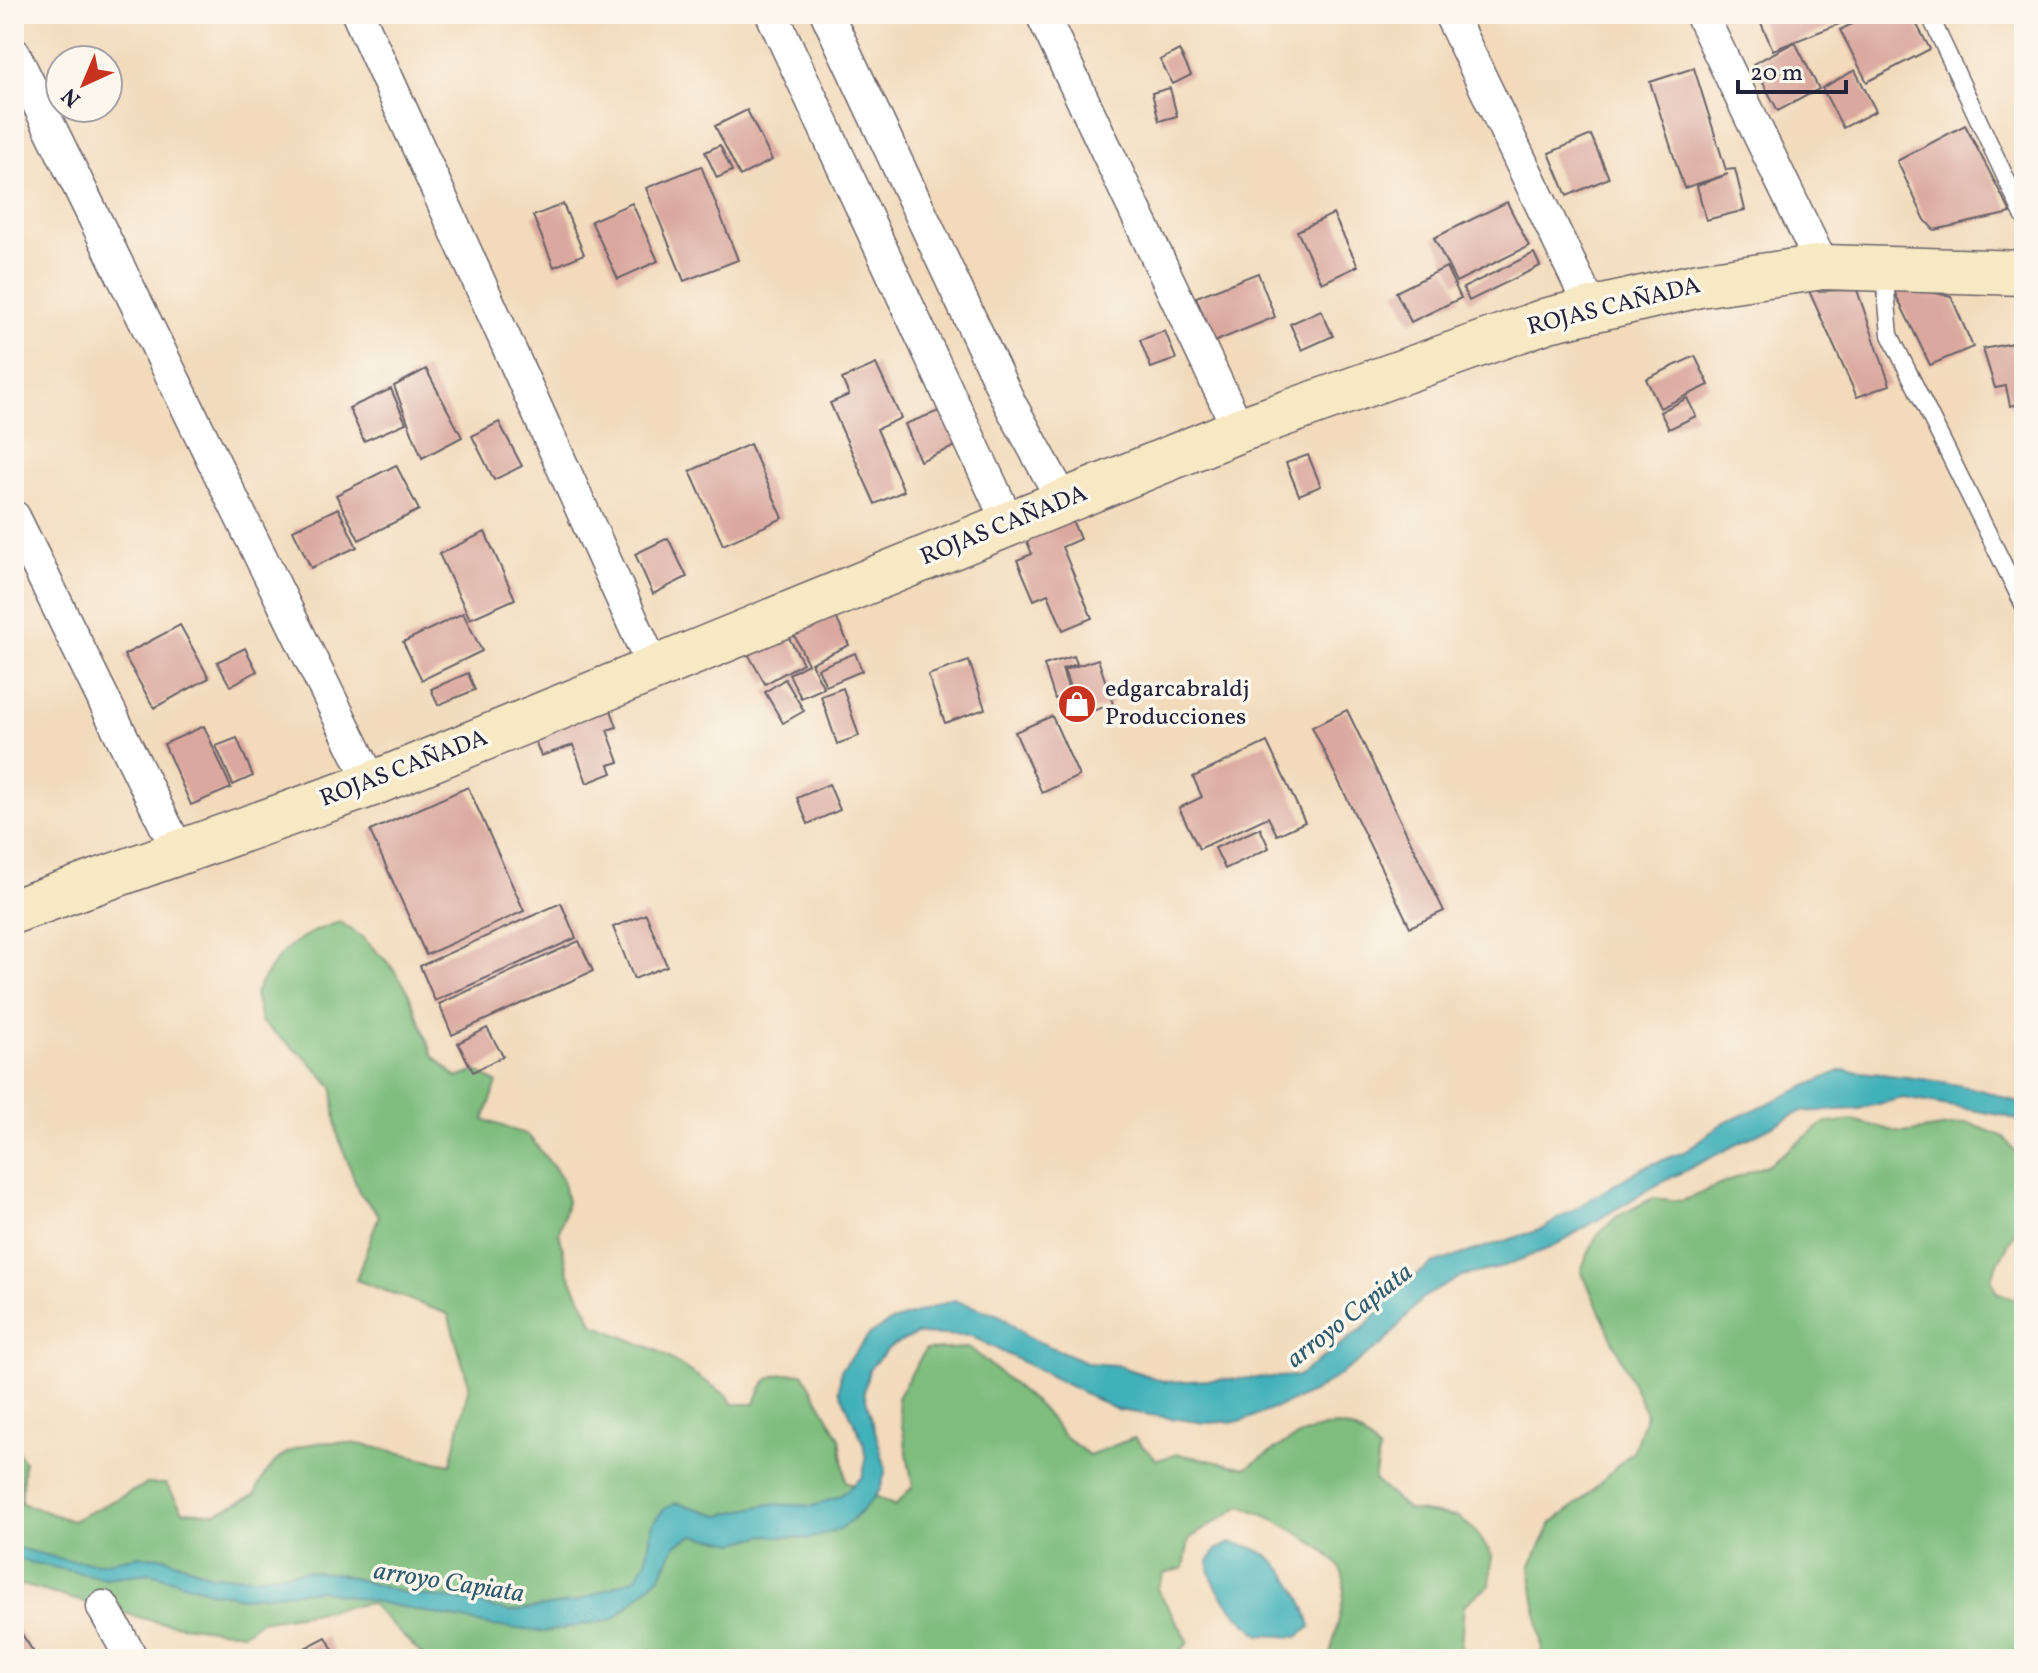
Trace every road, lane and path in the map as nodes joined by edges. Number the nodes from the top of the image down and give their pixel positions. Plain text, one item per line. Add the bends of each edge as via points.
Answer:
1 (358, 14) edge
2 (772, 14) edge
3 (827, 14) edge
4 (1042, 14) edge
5 (1450, 14) edge
6 (1701, 14) edge
7 (1929, 14) edge
8 (14, 54) edge
9 (2024, 217) edge
10 (1823, 267) junction
11 (1884, 268) junction
12 (2024, 273) edge
13 (1592, 310) junction
14 (1239, 430) junction
15 (1064, 502) junction
16 (14, 517) edge
17 (1009, 524) junction
18 (2024, 606) edge
19 (654, 669) junction
20 (372, 784) junction
21 (179, 853) junction
22 (14, 911) edge
23 (103, 1607) dead end
24 (132, 1659) edge

1 - 19 street
2 - 17 street
3 - 15 street via 1010,404
4 - 14 street
5 - 13 street
6 - 10 street
7 - 9 lane
8 - 20 street
10 - 11 main road, ROJAS CAÑADA
10 - 13 main road, ROJAS CAÑADA via 1699,285
11 - 12 main road, ROJAS CAÑADA
11 - 18 lane via 1890,335
13 - 14 main road, ROJAS CAÑADA via 1548,320
14 - 15 main road, ROJAS CAÑADA
15 - 17 main road, ROJAS CAÑADA
16 - 21 street
17 - 19 main road, ROJAS CAÑADA
19 - 20 main road, ROJAS CAÑADA
20 - 21 main road, ROJAS CAÑADA
21 - 22 main road, ROJAS CAÑADA
23 - 24 street

